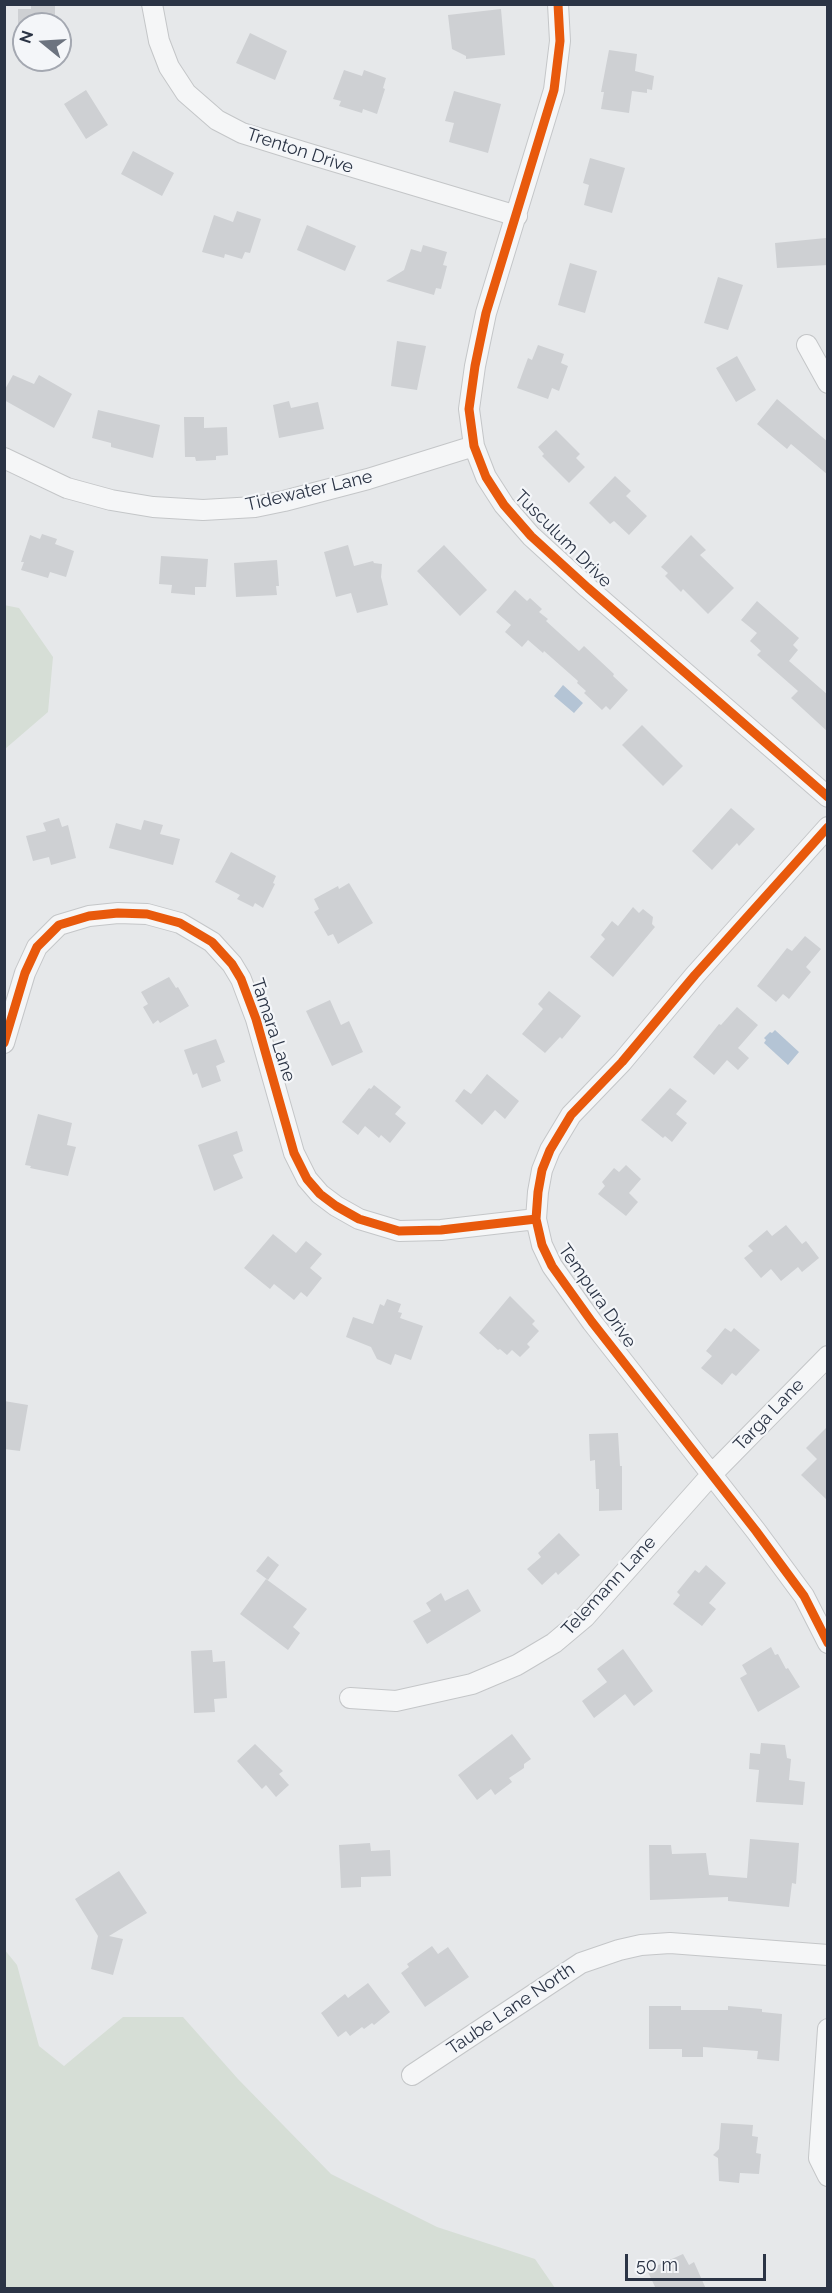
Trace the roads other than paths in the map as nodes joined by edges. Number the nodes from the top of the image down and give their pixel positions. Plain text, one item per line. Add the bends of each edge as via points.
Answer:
1 (152, 4) edge
2 (558, 4) edge
3 (517, 216) junction
4 (807, 345) dead end
5 (828, 383) edge
6 (474, 446) junction
7 (4, 458) edge
8 (828, 797) edge
9 (828, 827) edge
10 (4, 1043) edge
11 (536, 1219) junction
12 (828, 1356) edge
13 (712, 1474) junction
14 (828, 1643) edge
15 (350, 1698) dead end
16 (828, 1955) edge
17 (828, 2029) edge
18 (412, 2075) dead end
19 (828, 2176) edge

1 - 3 street, Trenton Drive via 169,67 186,93 217,120 242,133
2 - 3 street, Tusculum Drive via 560,41 554,90
3 - 6 street, Tusculum Drive via 486,313 475,366 469,409
4 - 5 street
6 - 7 street, Tidewater Lane via 284,501 203,510 111,500 67,488
6 - 8 street, Tusculum Drive via 486,477 531,536
9 - 11 street, Tempura Drive via 622,1062 571,1114 542,1170
10 - 11 street, Tamara Lane via 37,947 59,925 118,913 147,914 180,923 212,942 241,979 294,1153 320,1194 359,1219 399,1231
11 - 13 street, Tempura Drive via 552,1266
12 - 13 street, Targa Lane
13 - 14 street, Tempura Drive via 804,1596
13 - 15 street, Telemann Lane via 585,1617 554,1643 517,1665 472,1684 396,1701
16 - 18 street, Taube Lane North via 670,1943 619,1950 581,1963
17 - 19 street via 819,2158

